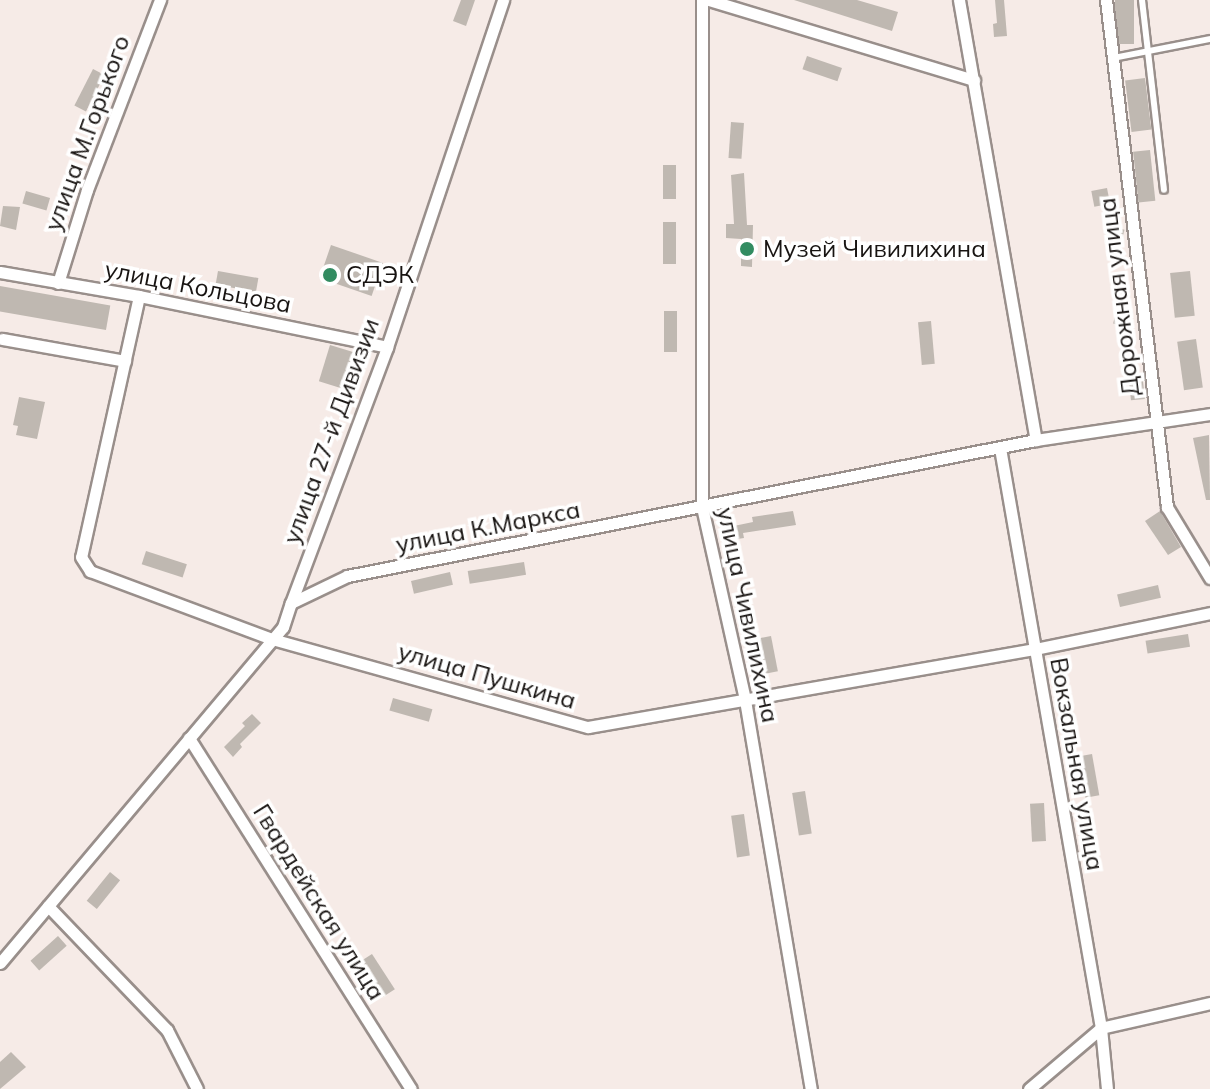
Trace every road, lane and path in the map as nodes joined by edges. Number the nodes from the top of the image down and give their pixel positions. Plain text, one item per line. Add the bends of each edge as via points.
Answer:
1 (160, 0) edge
2 (503, 0) edge
3 (702, 0) edge
4 (709, 0) edge
5 (959, 0) edge
6 (1106, 0) edge
7 (1142, 0) edge
8 (1210, 39) edge
9 (1148, 51) junction
10 (1113, 58) junction
11 (974, 80) junction
12 (1164, 190) dead end
13 (0, 272) edge
14 (58, 283) junction
15 (139, 296) junction
16 (2, 339) dead end
17 (387, 347) junction
18 (125, 361) junction
19 (1210, 414) edge
20 (1155, 421) junction
21 (1036, 440) junction
22 (1000, 448) junction
23 (702, 507) junction
24 (1210, 578) edge
25 (291, 603) junction
26 (1210, 613) edge
27 (272, 639) junction
28 (1035, 649) junction
29 (745, 700) junction
30 (189, 738) junction
31 (48, 906) junction
32 (0, 963) edge
33 (1210, 1003) edge
34 (1101, 1028) junction
35 (197, 1089) edge
36 (411, 1089) edge
37 (811, 1089) edge
38 (1029, 1089) edge
39 (1107, 1089) edge

1 - 14 street, улица М.Горького via 87,190
2 - 17 street, улица 27-й Дивизии
3 - 23 street, улица Чивилихина
4 - 11 street
5 - 11 street
6 - 10 street, Дорожная улица
7 - 9 lane
8 - 9 lane
9 - 10 lane
9 - 12 lane
10 - 20 street, Дорожная улица
11 - 21 street
13 - 14 street, улица Кольцова
14 - 15 street, улица Кольцова
15 - 17 street, улица Кольцова
15 - 18 street, улица Пушкина
16 - 18 street
17 - 25 street, улица 27-й Дивизии
18 - 27 street, улица Пушкина via 81,557 90,571
19 - 20 street, улица К.Маркса
20 - 21 street, улица К.Маркса
20 - 24 street, Дорожная улица via 1167,507
21 - 22 street, улица К.Маркса
22 - 23 street, улица К.Маркса
22 - 28 street, Вокзальная улица
23 - 25 street, улица К.Маркса via 347,576
23 - 29 street, улица Чивилихина
25 - 27 street via 283,627
26 - 28 street, улица Пушкина
27 - 29 street, улица Пушкина via 588,727
27 - 30 street
28 - 29 street, улица Пушкина
28 - 34 street, Вокзальная улица
29 - 37 street, улица Чивилихина
30 - 31 street
30 - 36 street, Гвардейская улица
31 - 32 street
31 - 35 street via 167,1030
33 - 34 street
34 - 38 street
34 - 39 street, Вокзальная улица

